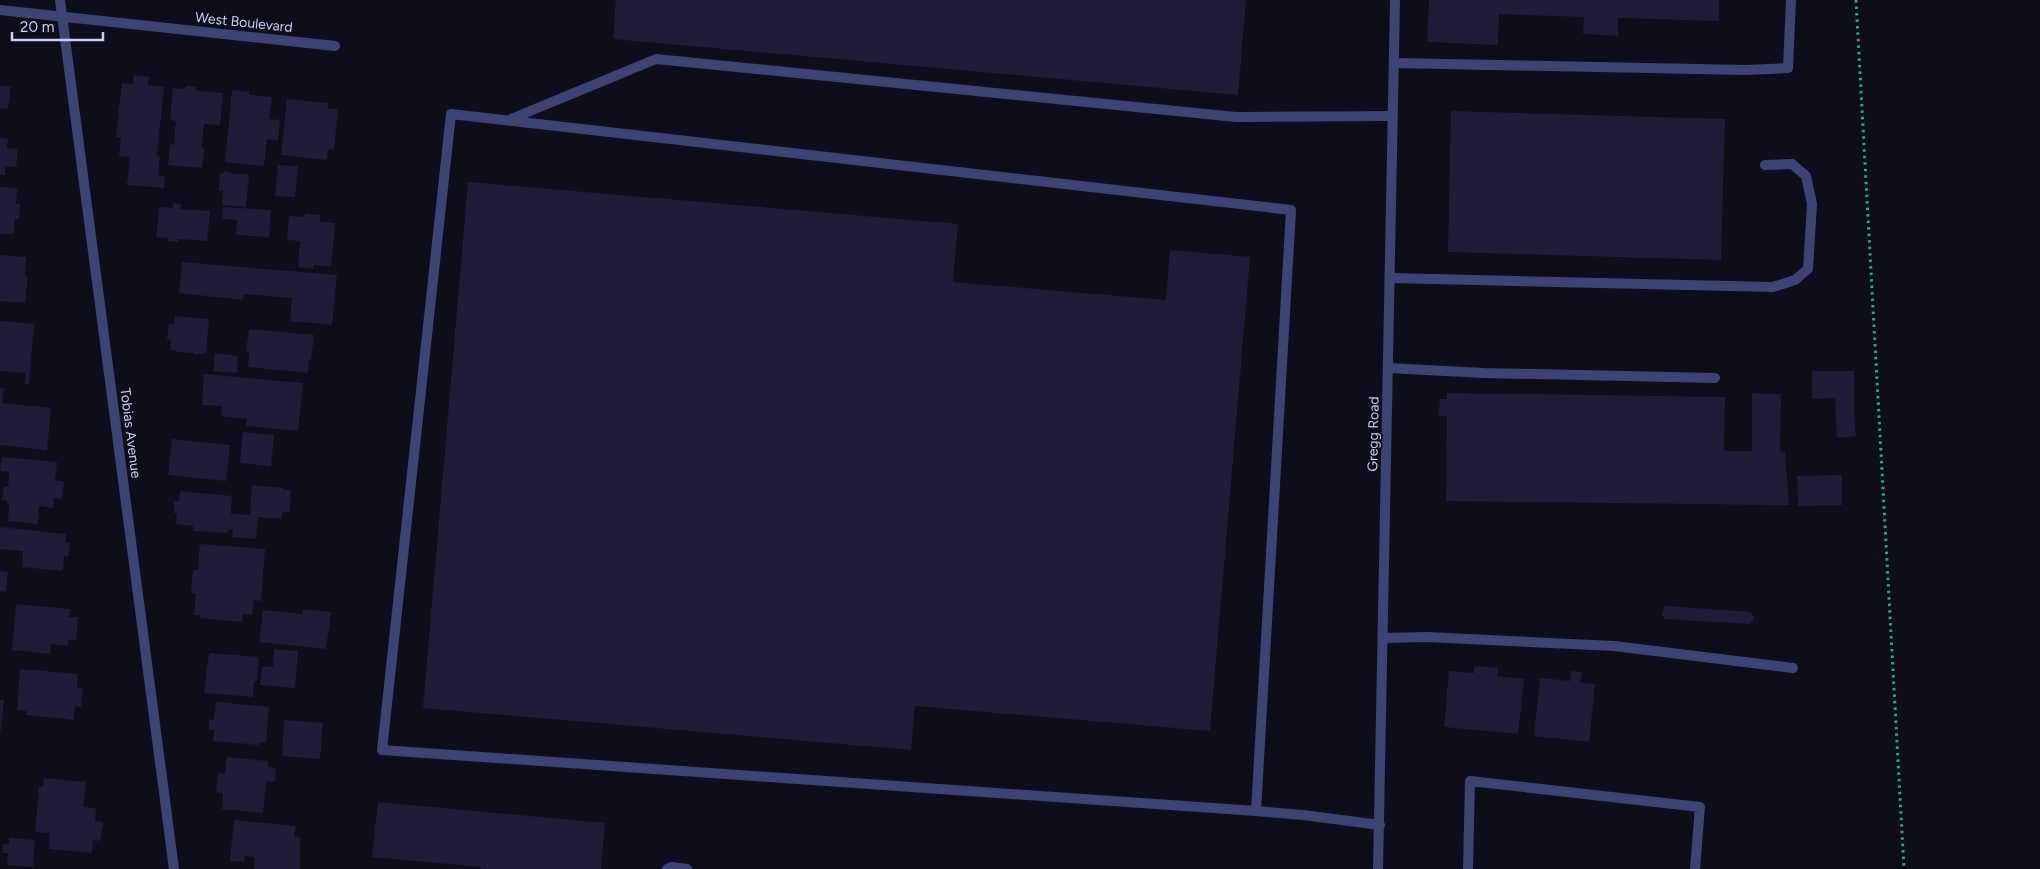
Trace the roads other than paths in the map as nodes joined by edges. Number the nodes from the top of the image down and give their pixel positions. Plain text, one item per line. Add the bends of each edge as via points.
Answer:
1 (60, 0) edge
2 (1395, 0) edge
3 (1791, 0) edge
4 (0, 10) edge
5 (62, 16) junction
6 (335, 46) dead end
7 (1394, 63) junction
8 (1392, 116) junction
9 (509, 120) junction
10 (1765, 165) dead end
11 (1390, 278) junction
12 (1388, 368) junction
13 (1715, 378) dead end
14 (1383, 638) junction
15 (1793, 668) dead end
16 (1256, 811) junction
17 (1380, 826) junction
18 (174, 869) edge
19 (667, 869) edge
20 (687, 869) edge
21 (1378, 869) edge
22 (1468, 869) edge
23 (1695, 869) edge

1 - 5 street, Tobias Avenue
2 - 7 street, Gregg Road
3 - 7 street via 1788,68 1746,70
4 - 5 street, West Boulevard
5 - 6 street, West Boulevard
5 - 18 street, Tobias Avenue
7 - 8 street, Gregg Road
8 - 9 street via 1236,117 656,59
8 - 11 street, Gregg Road
9 - 16 street via 1291,210
9 - 16 street via 450,114 382,750
10 - 11 street via 1792,164 1806,176 1812,204 1808,269 1795,280 1773,287
11 - 12 street, Gregg Road
12 - 13 street
12 - 14 street, Gregg Road
14 - 15 street via 1427,637 1614,646
14 - 17 street, Gregg Road
16 - 17 street
17 - 21 street, Gregg Road
19 - 20 street
22 - 23 street via 1470,781 1700,807

